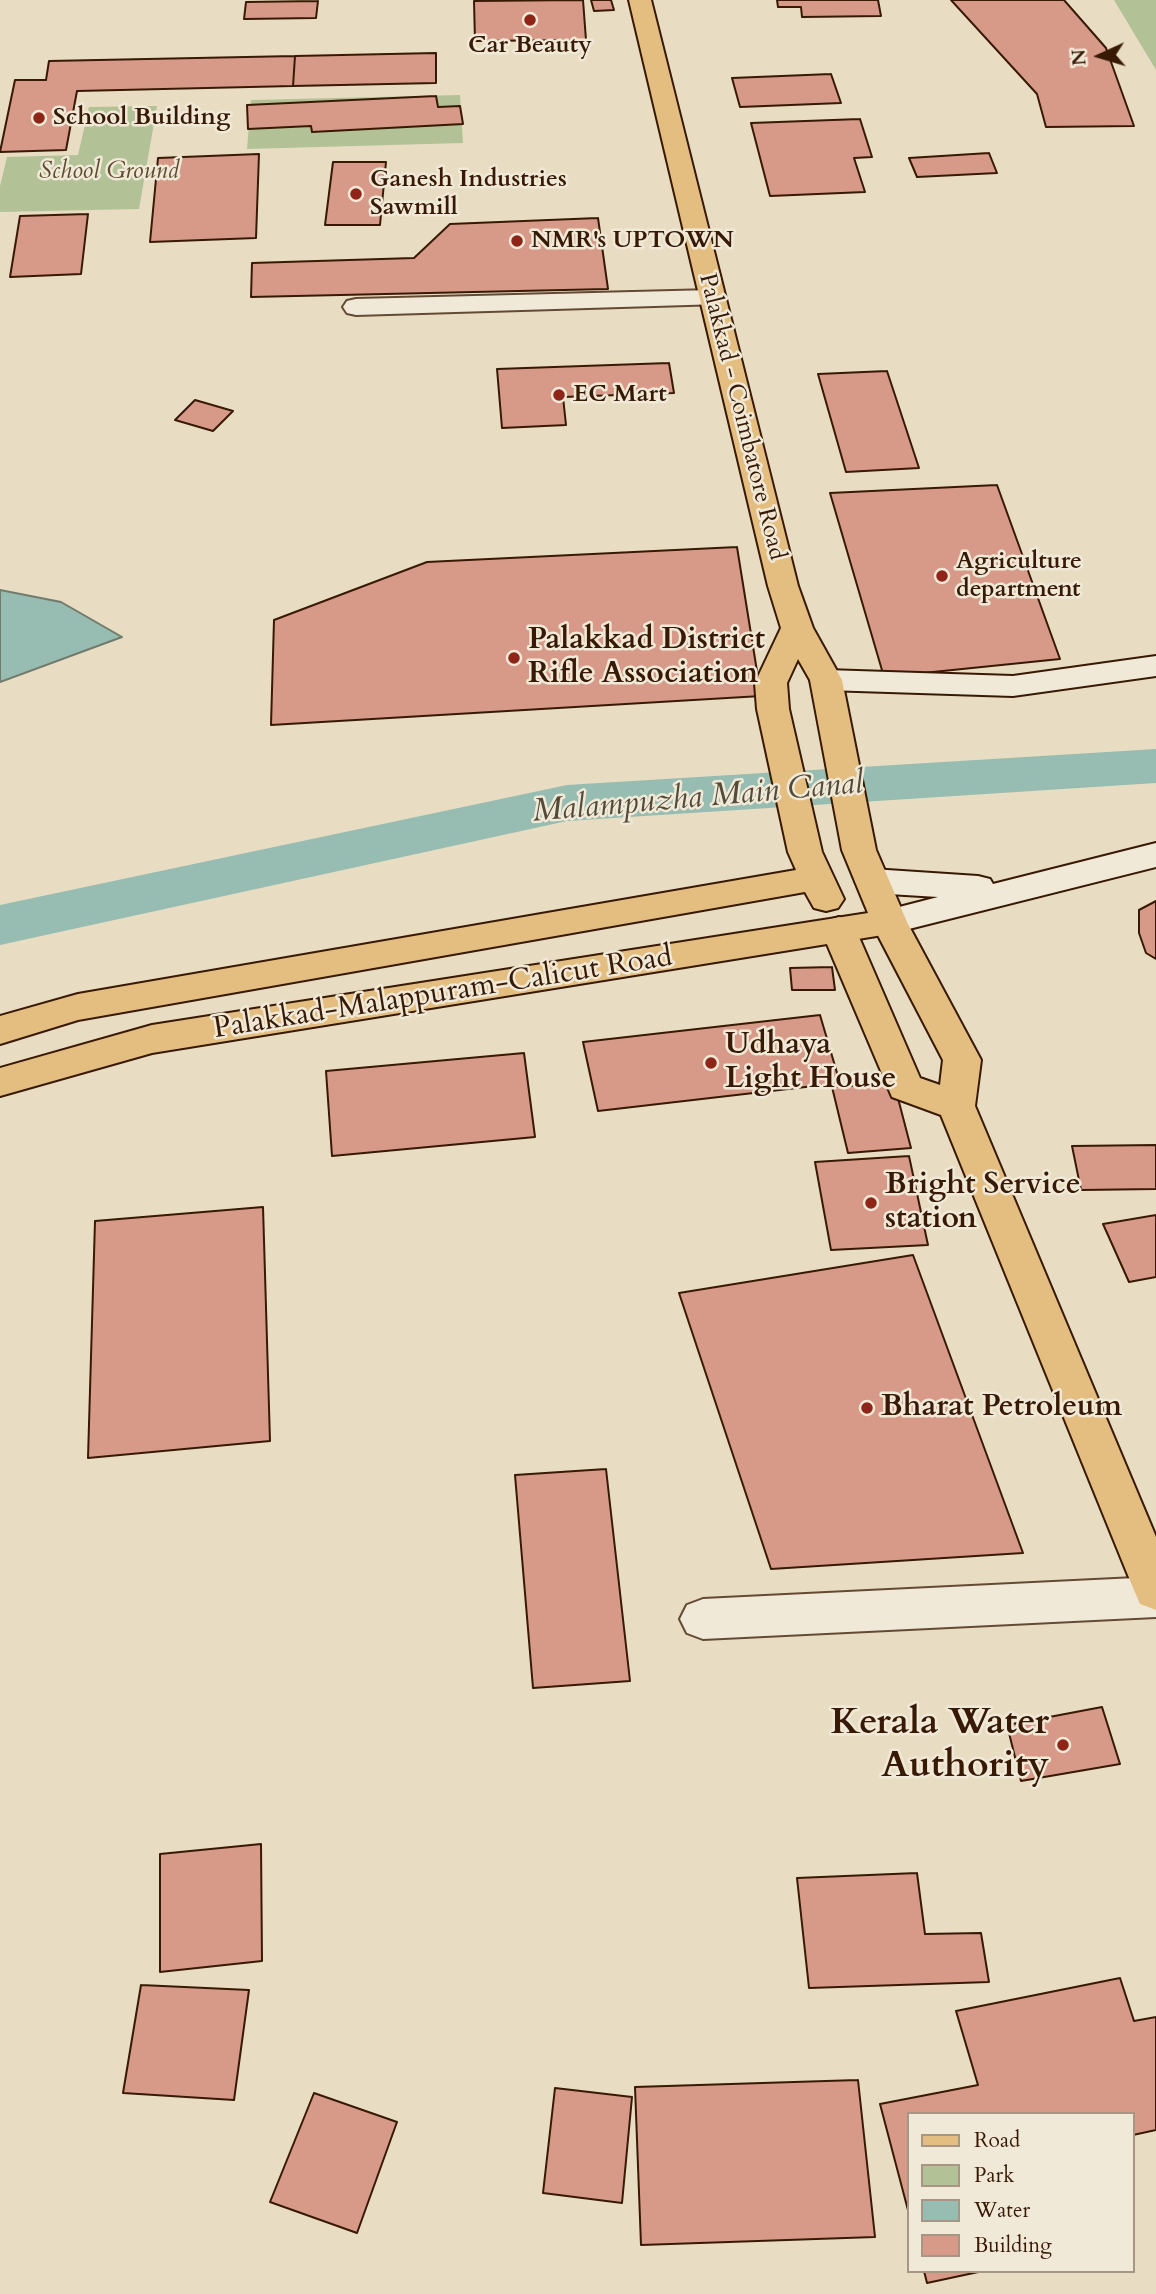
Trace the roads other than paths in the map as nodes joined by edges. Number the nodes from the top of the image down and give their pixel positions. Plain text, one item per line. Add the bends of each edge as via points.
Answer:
1 (640, 0) edge
2 (712, 298) junction
3 (356, 306) dead end
4 (797, 628) junction
5 (1156, 666) edge
6 (828, 692) junction
7 (1156, 855) edge
8 (810, 865) junction
9 (872, 881) junction
10 (1015, 891) junction
11 (889, 922) junction
12 (839, 930) junction
13 (0, 1030) edge
14 (3, 1076) edge
15 (956, 1106) junction
16 (1156, 1590) edge
17 (1156, 1597) edge
18 (703, 1619) dead end

1 - 2 main road, Palakkad - Coimbatore Road
2 - 3 street
2 - 4 main road, Palakkad - Coimbatore Road
4 - 6 main road, Palakkad - Coimbatore Road
4 - 8 main road via 771,682 773,709
5 - 6 street via 1013,685
6 - 9 main road, Palakkad - Coimbatore Road via 859,850
7 - 10 street
8 - 12 main road
8 - 13 main road, Palakkad-Malappuram-Calicut Road via 78,1007
9 - 10 street
9 - 11 main road, Palakkad - Coimbatore Road
10 - 11 street
11 - 12 main road, Palakkad-Malappuram-Calicut Road
11 - 15 main road, Palakkad - Coimbatore Road via 962,1060
12 - 14 main road, Palakkad-Malappuram-Calicut Road via 152,1040
12 - 15 main road via 905,1087
15 - 16 main road, Palakkad - Coimbatore Road
17 - 18 street

